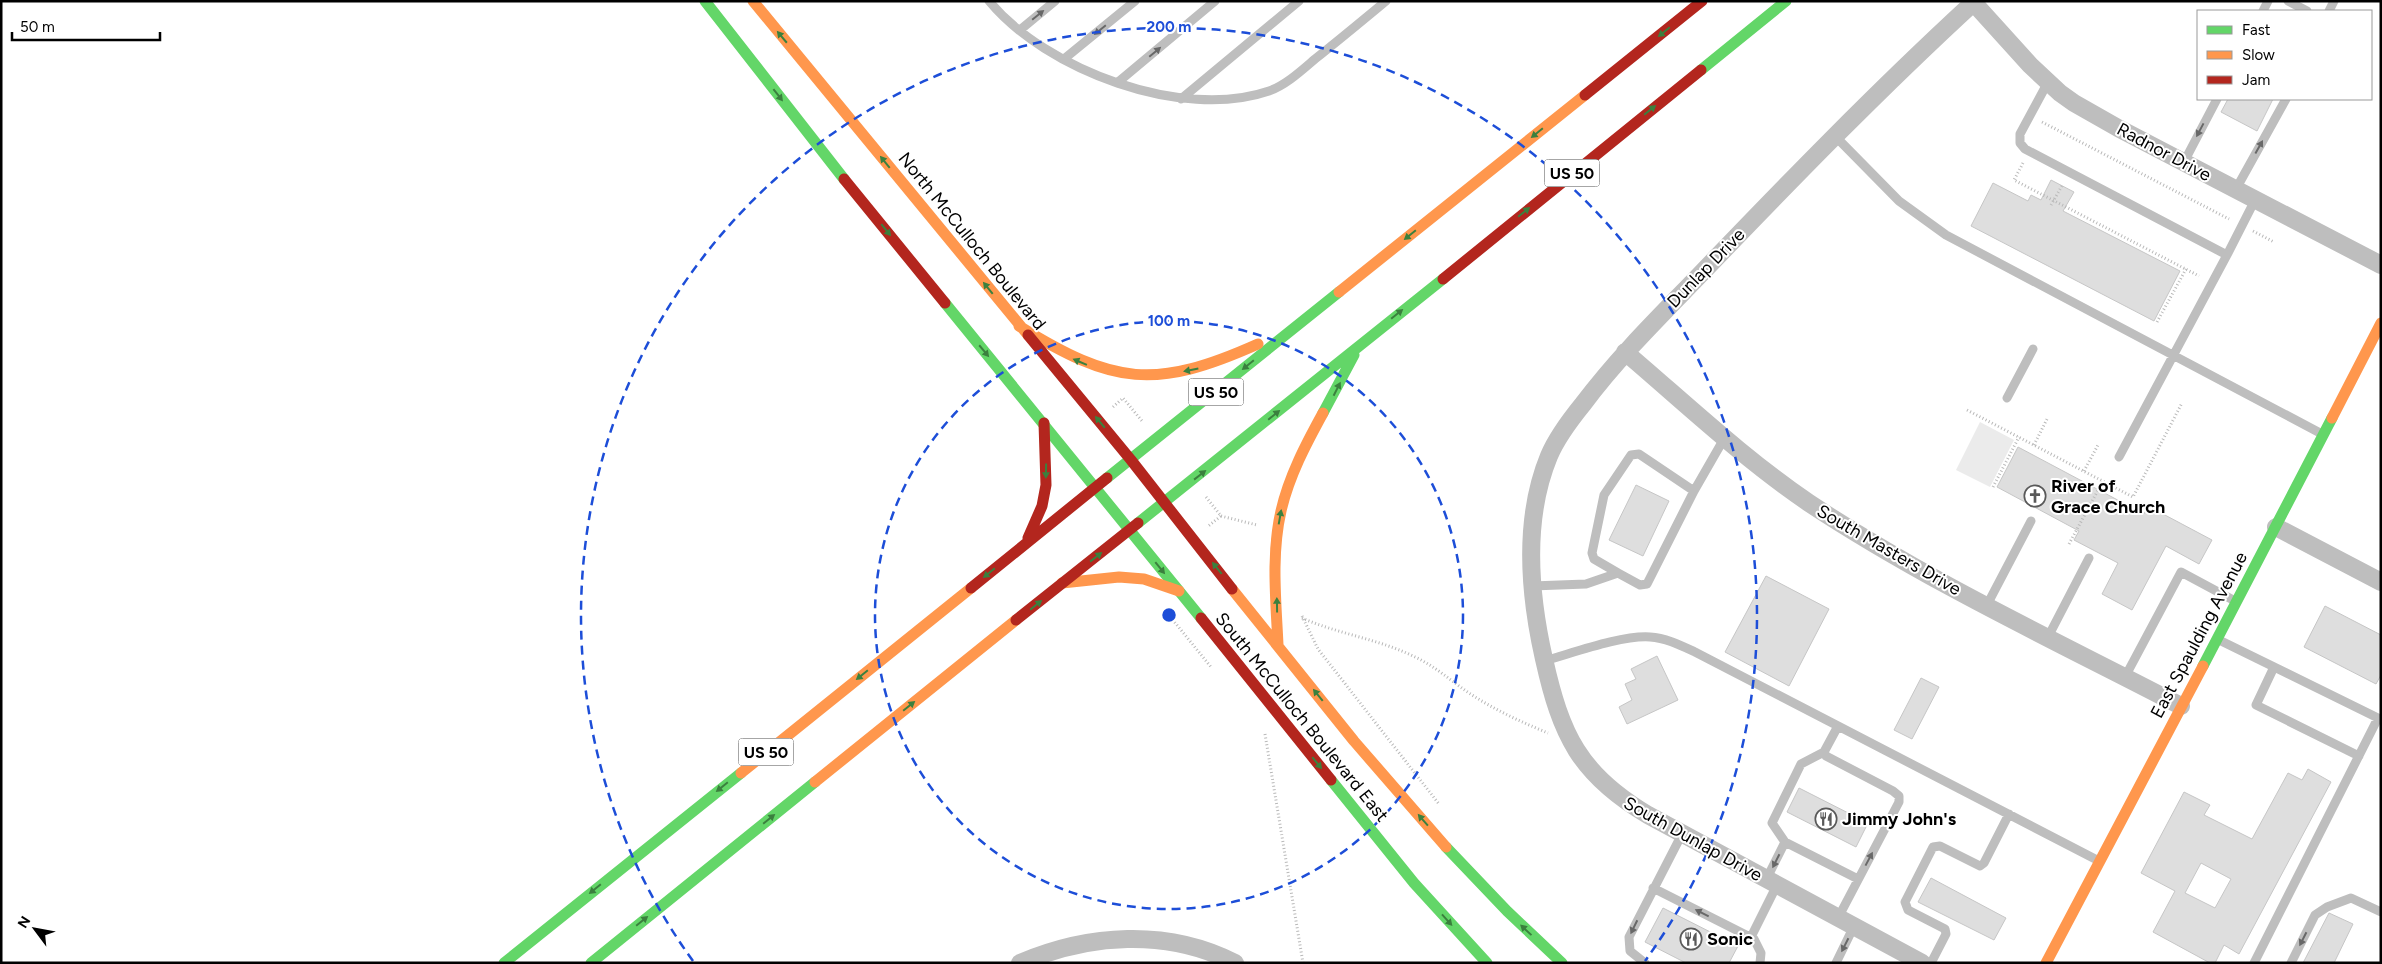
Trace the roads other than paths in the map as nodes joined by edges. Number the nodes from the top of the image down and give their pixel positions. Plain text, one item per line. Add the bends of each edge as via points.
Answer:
1 (705, 1) edge
2 (753, 1) edge
3 (989, 1) edge
4 (1055, 1) edge
5 (1135, 1) edge
6 (1215, 1) edge
7 (1299, 1) edge
8 (1386, 1) edge
9 (1702, 1) edge
10 (1786, 1) edge
11 (2288, 1) edge
12 (1974, 2) edge
13 (2305, 10) edge
14 (1020, 30) junction
15 (1064, 59) junction
16 (2048, 82) junction
17 (1117, 83) junction
18 (1181, 99) junction
19 (2216, 100) edge
20 (2285, 100) edge
21 (1835, 136) junction
22 (2184, 162) junction
23 (2236, 189) junction
24 (2255, 200) junction
25 (2227, 255) junction
26 (2381, 265) edge
27 (2381, 322) edge
28 (1299, 323) junction
29 (1019, 326) junction
30 (1359, 345) junction
31 (2033, 348) dead end
32 (1625, 352) junction
33 (2174, 356) junction
34 (2007, 398) dead end
35 (1044, 423) junction
36 (2323, 434) junction
37 (1726, 437) junction
38 (2119, 457) dead end
39 (1131, 460) junction
40 (1096, 487) junction
41 (1694, 491) junction
42 (1164, 504) junction
43 (2031, 521) dead end
44 (2276, 527) junction
45 (1130, 530) junction
46 (1027, 542) junction
47 (2089, 558) dead end
48 (1618, 573) junction
49 (2381, 582) edge
50 (1062, 583) junction
51 (1532, 586) junction
52 (1179, 591) junction
53 (2236, 602) junction
54 (1987, 605) junction
55 (2048, 637) junction
56 (2217, 639) junction
57 (1278, 644) junction
58 (1544, 660) junction
59 (2274, 667) junction
60 (2125, 677) junction
61 (2181, 706) junction
62 (1838, 726) junction
63 (1824, 752) junction
64 (2359, 756) junction
65 (2009, 814) junction
66 (1682, 834) junction
67 (1785, 842) junction
68 (2100, 861) junction
69 (1858, 879) junction
70 (1772, 882) junction
71 (1653, 888) junction
72 (2381, 912) edge
73 (1838, 918) junction
74 (1854, 926) junction
75 (1751, 938) junction
76 (504, 963) edge
77 (590, 963) edge
78 (1020, 963) edge
79 (1235, 963) edge
80 (1487, 963) edge
81 (1562, 963) edge
82 (1645, 963) edge
83 (1760, 963) edge
84 (1836, 963) edge
85 (1922, 963) edge
86 (1931, 963) edge
87 (2046, 963) edge
88 (2254, 963) edge
89 (2291, 963) edge

1 -> 35 main road via 867,208
29 -> 2 main road, North McCulloch Boulevard
3 - 14 lane
14 -> 4 lane
5 -> 15 lane
17 -> 6 lane
7 - 18 lane
8 - 18 lane via 1270,91 1235,98
9 -> 28 main road, US 50
30 -> 10 main road, US 50
11 - 13 lane
12 - 16 street, Radnor Drive
12 - 21 street, Dunlap Drive
14 - 15 lane
15 - 17 lane via 1092,75
16 - 22 street, Radnor Drive via 2085,110
16 - 25 lane via 2020,134 2020,143 2029,151
17 - 18 lane
19 -> 22 lane
23 -> 20 lane
21 - 32 street, Dunlap Drive
21 - 33 lane via 1899,201 1946,235
22 - 23 street, Radnor Drive
23 - 24 street, Radnor Drive
24 - 25 lane
24 - 26 street, Radnor Drive
25 - 33 lane
27 - 36 main road, East Spaulding Avenue
28 -> 29 main road via 1224,360 1158,376 1109,373 1052,348
28 -> 39 main road, US 50
39 -> 29 main road, North McCulloch Boulevard
42 -> 30 main road, US 50
57 -> 30 main road via 1276,546 1281,511 1293,472
31 - 34 lane
32 - 37 street, South Masters Drive
32 - 51 street, Dunlap Drive via 1570,421 1550,455 1534,512
33 - 36 lane
33 - 38 lane
35 - 40 main road
35 -> 46 main road via 1046,485 1042,506
36 - 44 main road, East Spaulding Avenue
37 - 41 lane
37 - 54 street, South Masters Drive via 1791,490 1848,529
39 - 40 main road, US 50
39 - 42 main road, North McCulloch Boulevard
40 - 45 main road, South McCulloch Boulevard East
40 - 46 main road, US 50
41 - 48 lane via 1647,584 1640,585
41 - 48 lane via 1639,454 1630,455 1604,495 1592,553 1594,559
42 - 45 main road, US 50
57 -> 42 main road, South McCulloch Boulevard East
43 - 54 lane
44 - 49 street
44 - 53 main road, East Spaulding Avenue
50 -> 45 main road, US 50
45 -> 52 main road, South McCulloch Boulevard East
46 -> 76 main road, US 50
47 - 55 lane
48 - 51 lane via 1586,584
50 - 52 main road via 1144,579
77 -> 50 main road, US 50
51 - 58 street, South Dunlap Drive
52 -> 80 main road, South McCulloch Boulevard East via 1414,883
53 - 56 main road, East Spaulding Avenue
53 - 60 lane via 2181,572
54 - 55 street, South Masters Drive
55 - 60 street, South Masters Drive
56 - 59 lane
56 - 61 main road, East Spaulding Avenue
81 -> 57 main road, South McCulloch Boulevard East via 1455,856 1381,772
58 - 62 lane via 1624,640 1661,638 1695,652
58 - 66 street, South Dunlap Drive via 1557,710 1571,743 1587,767 1612,792
59 - 64 lane via 2256,705
59 - 64 lane via 2378,718
60 - 61 street, South Masters Drive
61 - 68 main road, East Spaulding Avenue
62 - 63 lane
62 - 65 lane
63 - 67 lane via 1801,764 1773,818 1774,828
69 -> 63 lane via 1899,802 1898,796
64 - 88 lane
65 - 68 lane
65 - 86 lane via 1980,866 1940,846 1934,847 1905,902 1908,910 1945,929 1946,934
66 - 70 street, South Dunlap Drive
66 - 71 lane
67 - 69 lane
67 -> 70 lane
68 - 87 main road, East Spaulding Avenue
69 - 73 lane
70 - 73 street, South Dunlap Drive
70 - 75 lane
75 -> 71 lane
71 -> 82 lane via 1629,937 1630,951
72 -> 89 lane via 2351,898 2327,907 2315,915
73 - 74 street, South Dunlap Drive
74 -> 84 lane
74 - 85 street, South Dunlap Drive
75 - 83 lane via 1761,953
78 - 79 street via 1065,947 1110,938 1144,938 1172,943 1203,950

